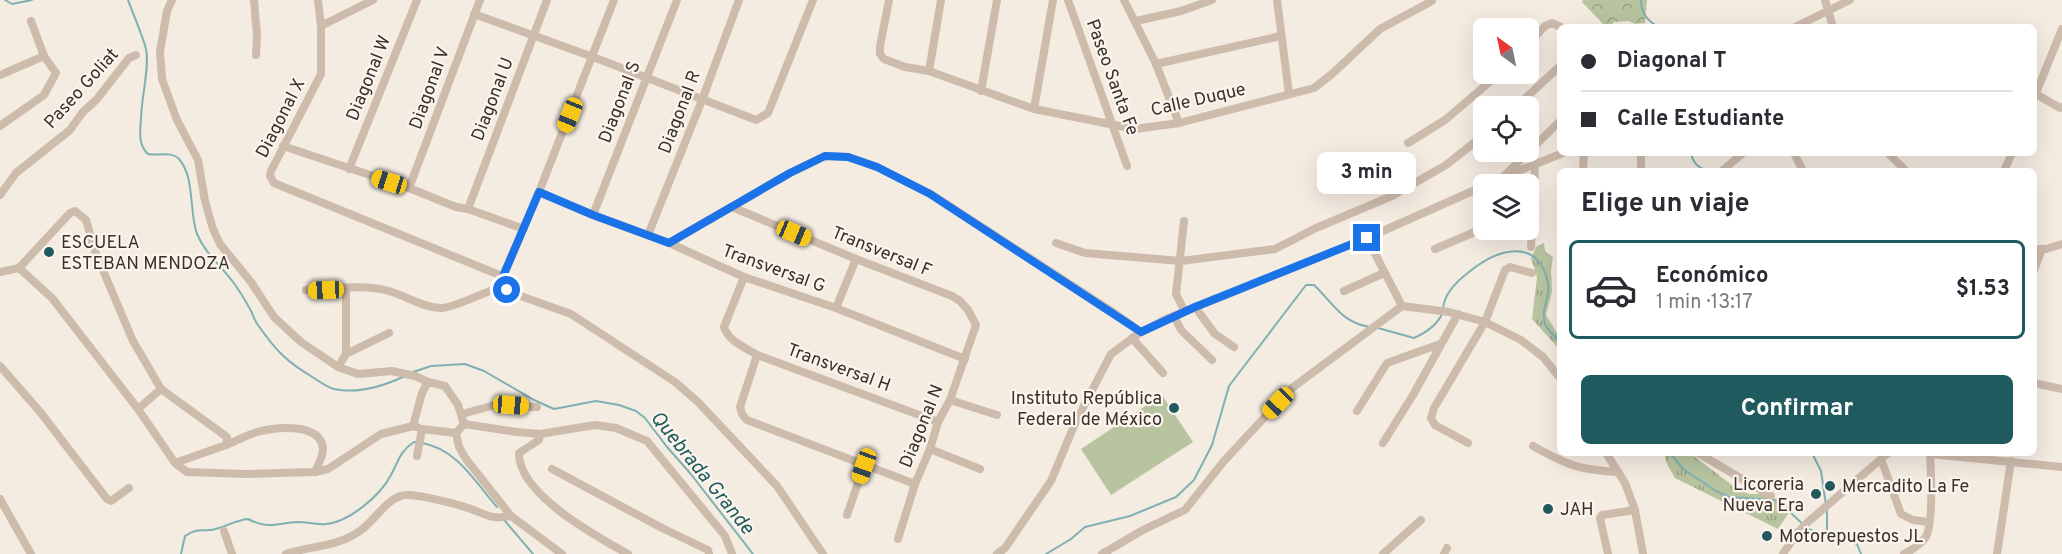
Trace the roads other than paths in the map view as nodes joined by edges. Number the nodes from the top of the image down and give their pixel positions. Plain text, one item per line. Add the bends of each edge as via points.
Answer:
1 (172, 0) edge
2 (254, 0) edge
3 (318, 0) edge
4 (372, 0) edge
5 (417, 0) edge
6 (480, 0) edge
7 (547, 0) edge
8 (614, 0) edge
9 (677, 0) edge
10 (739, 0) edge
11 (813, 0) edge
12 (889, 0) edge
13 (941, 0) edge
14 (997, 0) edge
15 (1053, 0) edge
16 (1068, 0) edge
17 (1124, 0) edge
18 (1212, 0) edge
19 (1276, 0) edge
20 (1825, 0) edge
21 (1850, 0) edge
22 (1432, 1) edge
23 (1828, 10) junction
24 (474, 14) junction
25 (31, 21) dead end
26 (1136, 21) junction
27 (1801, 24) edge
28 (1832, 24) edge
29 (1557, 25) edge
30 (321, 26) junction
31 (2062, 29) edge
32 (1539, 32) edge
33 (534, 35) junction
34 (1281, 36) junction
35 (136, 55) dead end
36 (256, 55) dead end
37 (44, 56) junction
38 (593, 57) junction
39 (1156, 64) junction
40 (1557, 69) edge
41 (929, 71) junction
42 (0, 75) edge
43 (646, 78) junction
44 (1487, 84) edge
45 (981, 90) junction
46 (2037, 91) edge
47 (1289, 94) junction
48 (1528, 96) edge
49 (2037, 97) edge
50 (702, 100) junction
51 (1034, 109) junction
52 (2061, 109) edge
53 (1179, 123) junction
54 (1114, 124) junction
55 (1557, 124) edge
56 (0, 126) edge
57 (1408, 143) dead end
58 (1473, 144) edge
59 (283, 146) junction
60 (1557, 156) edge
61 (1739, 156) edge
62 (1891, 156) edge
63 (1535, 165) junction
64 (1127, 166) dead end
65 (1724, 168) edge
66 (1903, 168) edge
67 (349, 169) junction
68 (1505, 174) edge
69 (1510, 174) edge
70 (1534, 174) edge
71 (409, 188) junction
72 (1473, 190) edge
73 (539, 192) junction
74 (0, 195) edge
75 (732, 207) junction
76 (468, 209) junction
77 (593, 215) junction
78 (1184, 221) dead end
79 (524, 229) junction
80 (1473, 233) edge
81 (648, 235) junction
82 (1367, 238) junction
83 (1531, 240) edge
84 (669, 243) junction
85 (1056, 243) dead end
86 (2062, 244) edge
87 (1531, 247) dead end
88 (1436, 249) dead end
89 (2038, 249) edge
90 (856, 259) junction
91 (1181, 261) junction
92 (19, 268) junction
93 (0, 272) edge
94 (1384, 273) junction
95 (1533, 273) dead end
96 (502, 276) junction
97 (744, 277) junction
98 (498, 288) junction
99 (346, 289) junction
100 (306, 290) dead end
101 (1344, 291) dead end
102 (1402, 306) junction
103 (1195, 307) junction
104 (836, 308) junction
105 (1185, 312) junction
106 (1458, 314) junction
107 (1174, 316) junction
108 (1485, 322) junction
109 (976, 325) joint
110 (1141, 332) junction
111 (389, 333) dead end
112 (1132, 338) junction
113 (1440, 344) junction
114 (1234, 347) dead end
115 (346, 354) junction
116 (757, 355) junction
117 (965, 359) junction
118 (1212, 360) dead end
119 (0, 366) edge
120 (338, 367) junction
121 (1162, 373) dead end
122 (1557, 374) edge
123 (428, 382) junction
124 (2037, 384) edge
125 (161, 389) junction
126 (2062, 389) edge
127 (950, 400) junction
128 (537, 407) dead end
129 (138, 409) junction
130 (1357, 411) dead end
131 (462, 414) junction
132 (997, 415) dead end
133 (938, 422) junction
134 (464, 424) junction
135 (456, 433) junction
136 (419, 434) junction
137 (540, 434) junction
138 (1383, 443) dead end
139 (1468, 443) dead end
140 (226, 445) junction
141 (1533, 446) dead end
142 (930, 449) junction
143 (417, 456) dead end
144 (1608, 456) edge
145 (1703, 456) edge
146 (1884, 456) edge
147 (1930, 456) edge
148 (1953, 456) edge
149 (2011, 461) junction
150 (175, 463) junction
151 (864, 466) junction
152 (2062, 467) edge
153 (552, 469) dead end
154 (980, 469) dead end
155 (315, 472) junction
156 (1618, 472) junction
157 (915, 484) junction
158 (129, 488) dead end
159 (1771, 496) dead end
160 (0, 499) edge
161 (1635, 510) junction
162 (847, 515) dead end
163 (511, 516) junction
164 (1421, 520) dead end
165 (1929, 522) junction
166 (224, 531) dead end
167 (1794, 532) junction
168 (898, 539) dead end
169 (1907, 553) edge
170 (31, 554) edge
171 (232, 554) edge
172 (286, 554) edge
173 (562, 554) edge
174 (628, 554) edge
175 (709, 554) edge
176 (732, 554) edge
177 (824, 554) edge
178 (997, 554) edge
179 (1102, 554) edge
180 (1383, 554) edge
181 (1608, 554) edge
182 (1642, 554) edge
183 (1777, 554) edge
184 (1783, 554) edge
185 (1997, 554) edge

1 - 120 street via 160,52 162,79 198,160 213,229 274,317 301,342
2 - 36 street
3 - 30 street, Diagonal X
4 - 30 street
5 - 67 street, Diagonal W
6 - 24 street, Diagonal V
7 - 33 street, Diagonal U
8 - 38 street
9 - 43 street, Diagonal S
10 - 50 street, Diagonal R
11 - 50 street via 768,113 756,120
12 - 41 street, Calle Duque via 880,54 905,67
13 - 41 street
14 - 45 street
15 - 51 street
16 - 54 street, Paseo Santa Fe
17 - 26 street
18 - 26 street
19 - 34 street
20 - 23 street
21 - 23 street
22 - 47 street, Calle Duque via 1380,29 1314,88
23 - 27 street
23 - 28 street
24 - 33 street
24 - 71 street, Diagonal V
25 - 37 street
26 - 39 street
29 - 32 street via 1552,23
30 - 59 street, Diagonal X via 321,74
31 - 46 street
33 - 38 street
33 - 76 street, Diagonal U
34 - 39 street
34 - 47 street
35 - 74 street, Paseo Goliat via 129,58 70,130 16,173
37 - 42 street
37 - 56 street via 56,73 44,95
38 - 43 street
38 - 73 street
39 - 53 street
40 - 48 street
41 - 45 street, Calle Duque
43 - 50 street
43 - 77 street, Diagonal S
44 - 57 street via 1445,120
45 - 51 street, Calle Duque
47 - 53 street, Calle Duque
49 - 52 street
50 - 81 street, Diagonal R
51 - 54 street, Calle Duque
53 - 54 street, Calle Duque via 1136,129
54 - 64 street, Paseo Santa Fe
55 - 68 street
58 - 91 street via 1446,165 1392,196 1275,249
59 - 67 street
59 - 96 street, Diagonal X via 271,171 274,183
60 - 63 street
61 - 65 street
62 - 66 street
63 - 69 street
63 - 70 street
67 - 71 street
71 - 76 street
72 - 82 street
73 - 77 street, Transversal G
73 - 79 street
75 - 84 street
75 - 90 street, Transversal F
75 - 110 street via 825,156 848,157 930,194
76 - 79 street
77 - 81 street, Transversal G
78 - 91 street
79 - 96 street
80 - 88 street
81 - 84 street, Transversal G
82 - 94 street
82 - 103 street
83 - 87 street
84 - 97 street, Transversal G
85 - 91 street via 1085,253
86 - 89 street
90 - 104 street
90 - 109 street, Transversal F via 952,296 968,310
91 - 105 street via 1176,294
92 - 93 street
92 - 125 street via 56,226 75,212 86,220 96,254 133,340
92 - 129 street via 52,298
94 - 101 street
94 - 102 street
95 - 108 street via 1510,267 1505,270
96 - 98 street
97 - 104 street, Transversal G
97 - 116 street, Transversal H via 724,327 731,339
98 - 99 street via 442,308 388,291
98 - 177 street via 571,314 675,382 777,486
99 - 100 street
99 - 115 street
102 - 106 street
102 - 179 street via 1292,388 1185,510
103 - 105 street
103 - 114 street via 1215,334
104 - 117 street, Transversal G
105 - 107 street
106 - 108 street
106 - 113 street
107 - 110 street
107 - 118 street via 1181,330
108 - 122 street via 1521,340
108 - 139 street via 1431,418 1435,425
109 - 117 street, Diagonal N
110 - 112 street
111 - 115 street
112 - 121 street
112 - 178 street via 1110,354 1051,481
113 - 130 street via 1387,363
113 - 138 street
115 - 120 street
116 - 133 street, Transversal H
116 - 151 street via 741,414 754,423
117 - 127 street, Diagonal N
119 - 158 street via 107,500 115,500
120 - 123 street via 358,374 392,371
123 - 131 street via 447,388
123 - 136 street via 422,393
124 - 126 street
125 - 129 street
125 - 140 street via 227,437
127 - 132 street
127 - 133 street, Diagonal N
128 - 131 street via 495,405
129 - 150 street
131 - 134 street
133 - 142 street, Diagonal N
134 - 135 street
134 - 137 street
135 - 136 street
135 - 163 street via 466,459
136 - 143 street
136 - 155 street via 381,434 328,469
137 - 174 street via 539,440 519,453 519,464 527,480 586,531
137 - 176 street via 595,425 616,428 647,441 725,536
140 - 150 street
140 - 155 street via 259,432 311,431 323,448
141 - 156 street via 1575,467
142 - 154 street
142 - 157 street, Diagonal N
144 - 156 street
145 - 159 street
146 - 165 street via 1901,514
146 - 167 street
147 - 165 street
148 - 149 street
149 - 152 street
149 - 185 street
150 - 155 street via 187,472
151 - 157 street
151 - 162 street
153 - 175 street via 700,545
156 - 161 street
157 - 168 street, Diagonal N
160 - 170 street
161 - 181 street via 1600,518
161 - 182 street
163 - 172 street via 492,518 470,509 404,495 389,501 362,530 339,542
163 - 173 street
164 - 180 street
165 - 169 street via 1927,535
166 - 171 street
167 - 183 street
167 - 184 street

